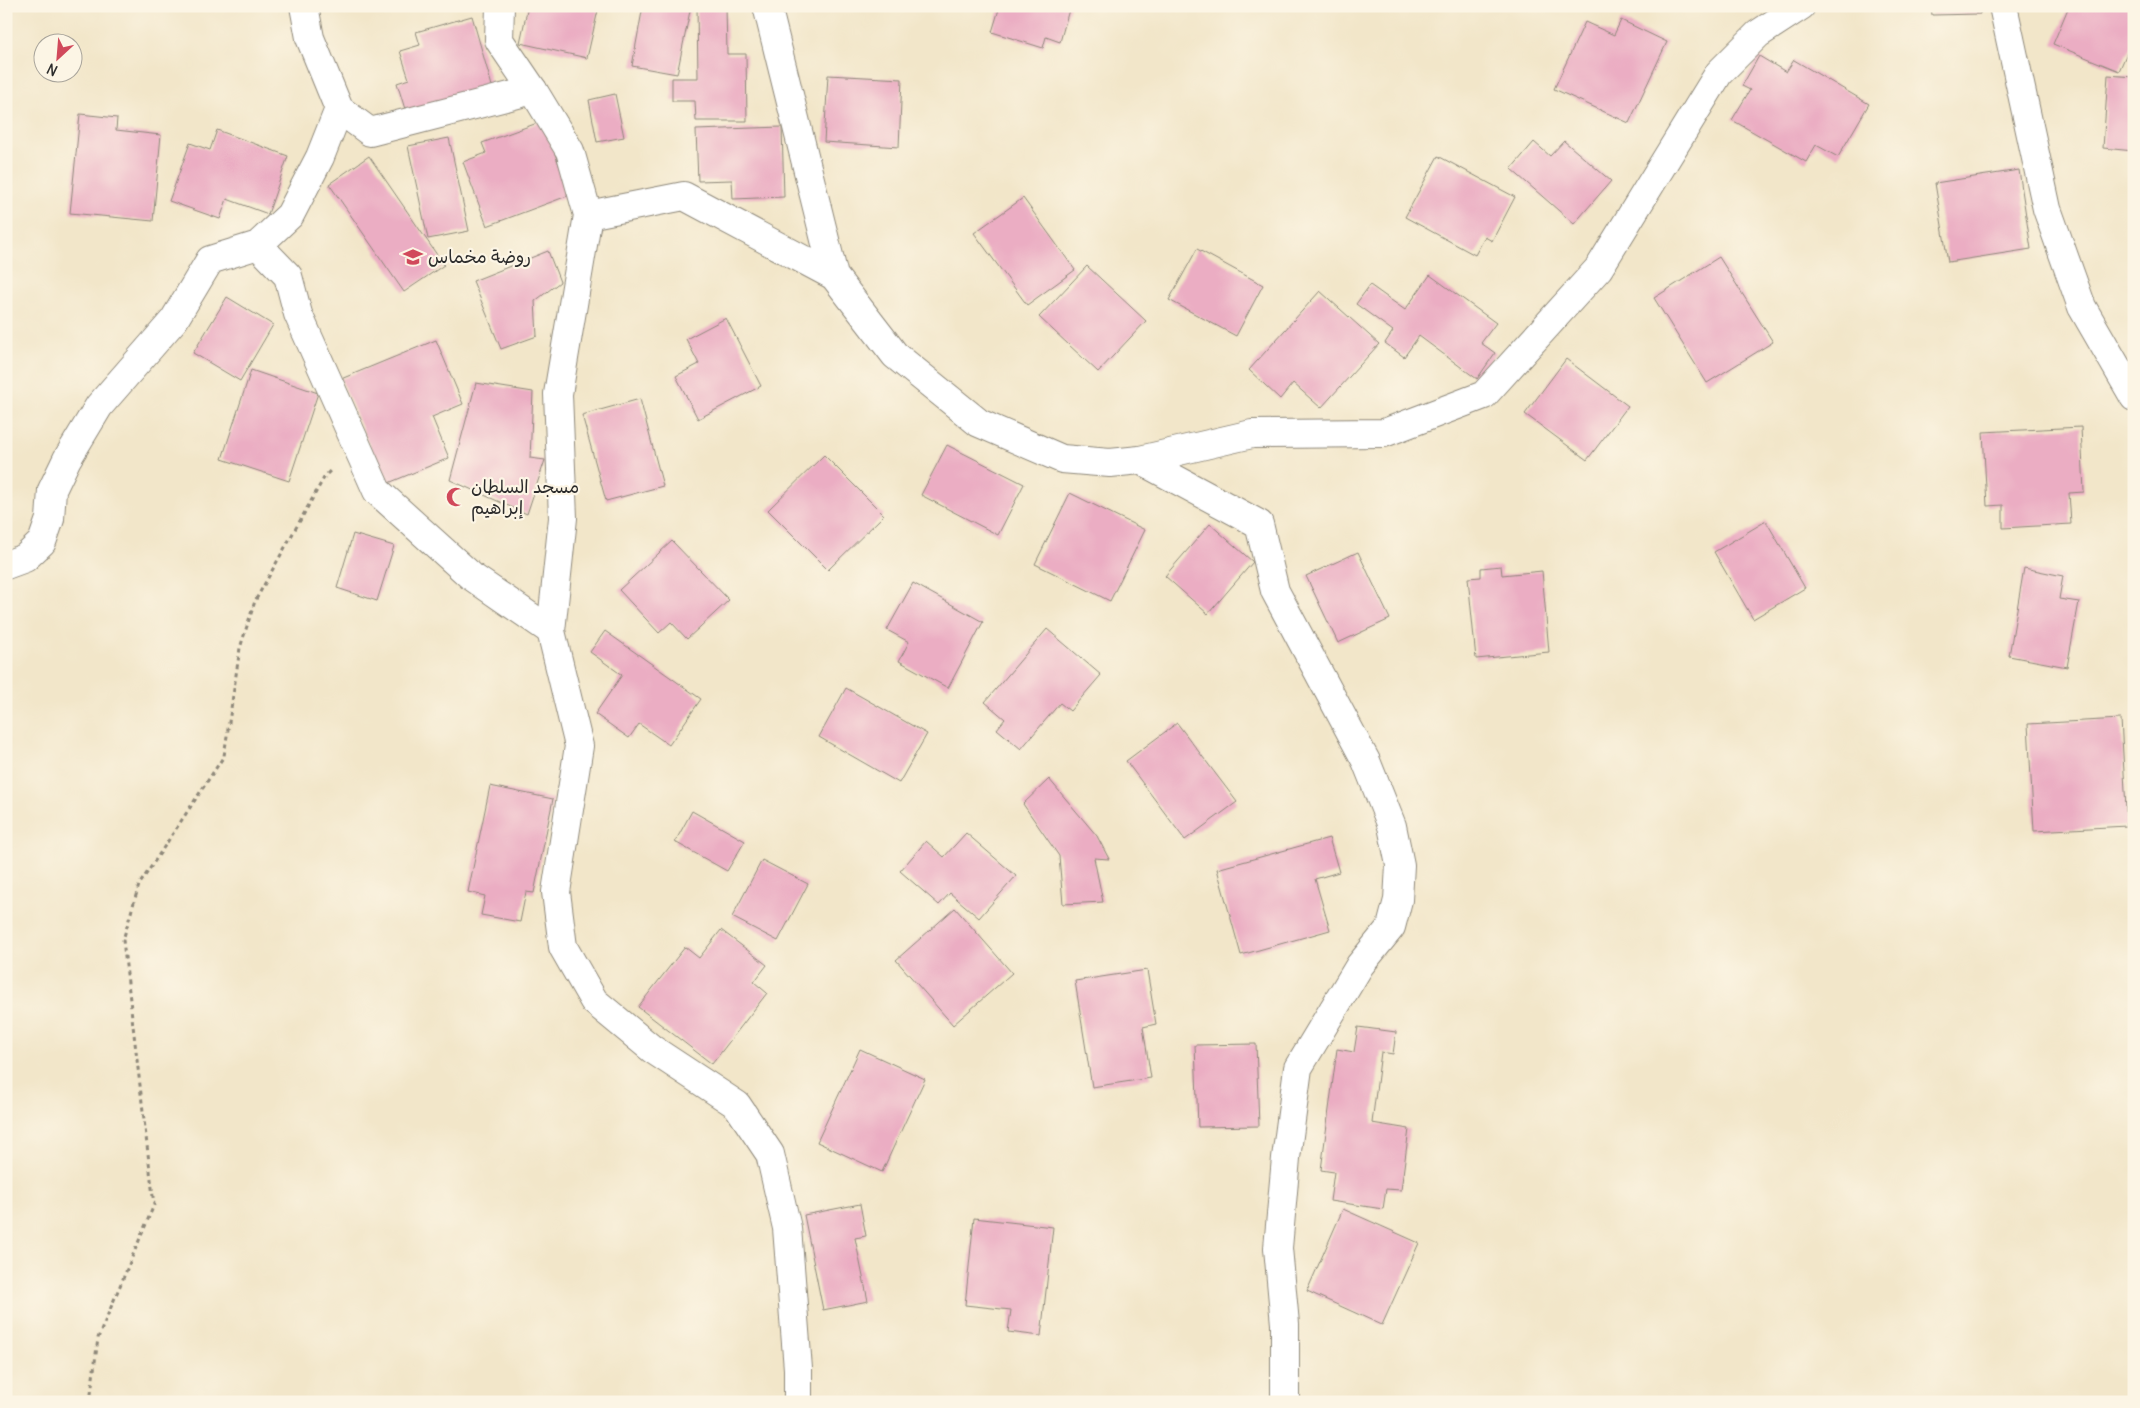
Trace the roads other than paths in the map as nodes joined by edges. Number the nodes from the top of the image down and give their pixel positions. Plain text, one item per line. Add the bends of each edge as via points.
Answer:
1 (304, 6) edge
2 (500, 6) edge
3 (767, 6) edge
4 (1801, 6) edge
5 (2003, 6) edge
6 (533, 90) junction
7 (338, 109) junction
8 (588, 215) junction
9 (258, 245) junction
10 (834, 276) junction
11 (2134, 397) edge
12 (1140, 460) junction
13 (6, 565) edge
14 (551, 631) junction
15 (798, 1402) edge
16 (1285, 1402) edge

1 - 7 street via 310,38
2 - 6 street via 499,40
3 - 10 street
4 - 12 street via 1758,34 1719,73 1599,268 1484,394 1384,432 1252,434
5 - 11 street via 2047,208 2082,306
6 - 7 street via 370,132
6 - 8 street via 570,151
7 - 9 street via 320,157 290,215
8 - 10 street via 684,196
8 - 14 street via 558,394 563,518
9 - 13 street via 210,260 174,320 99,406 67,459 52,490 50,519 42,542 25,558
9 - 14 street via 288,276 298,314 377,491 471,576
10 - 12 street via 895,356 979,423 1062,459 1110,464
12 - 16 street via 1259,524 1275,591 1366,761 1392,826 1400,865 1398,900 1391,927 1360,965 1298,1068 1278,1248 1285,1324
14 - 15 street via 579,746 556,892 563,947 594,1001 652,1049 737,1105 770,1154 787,1228

